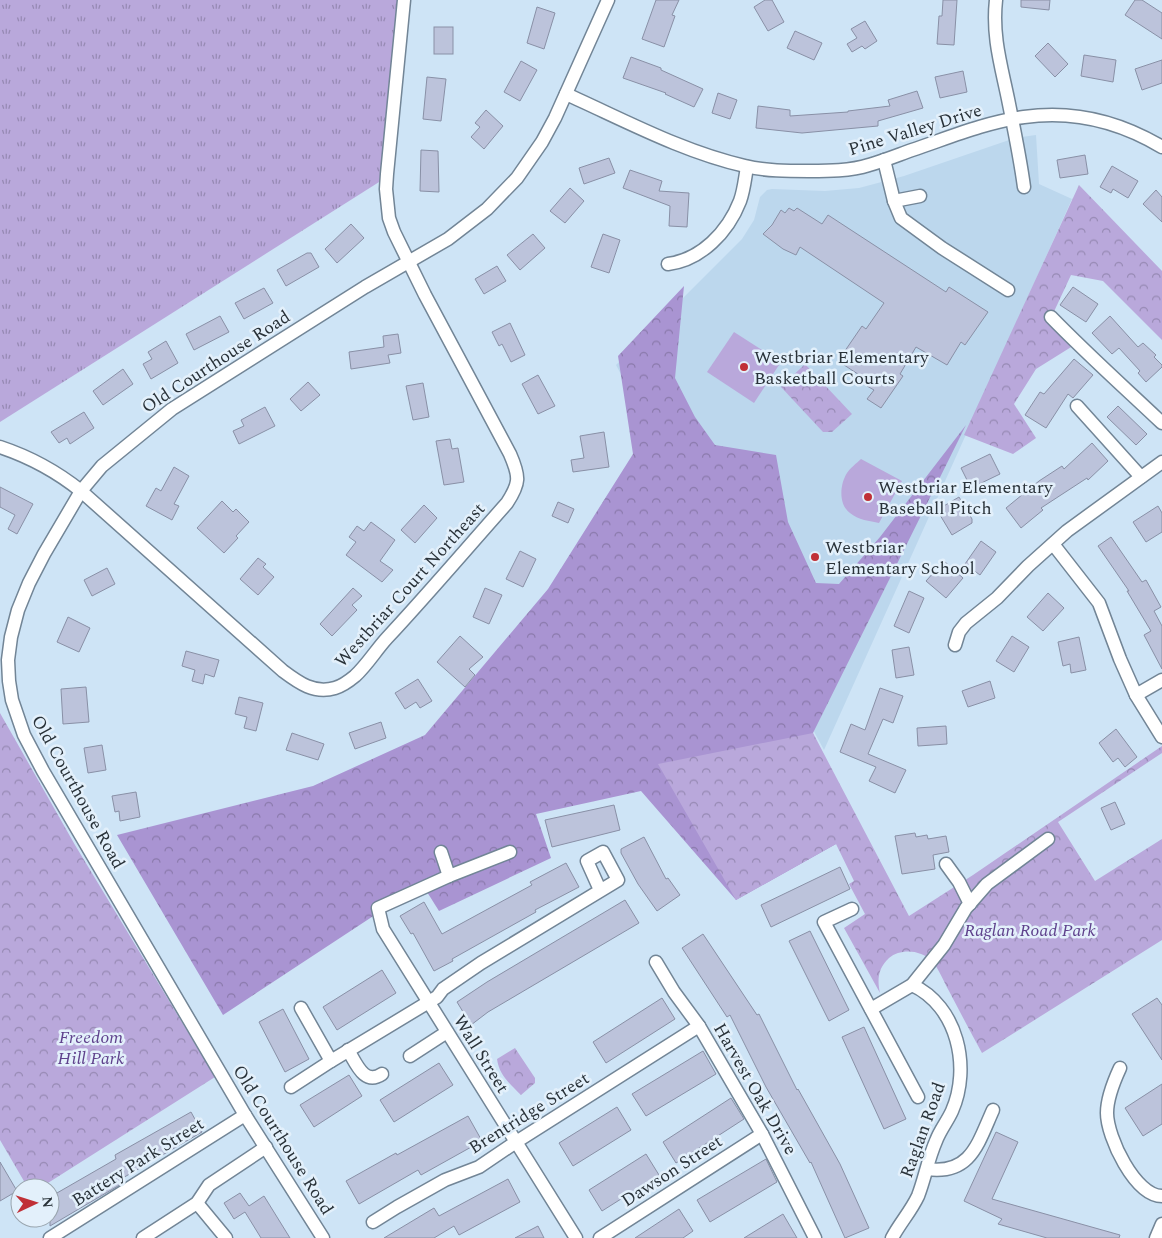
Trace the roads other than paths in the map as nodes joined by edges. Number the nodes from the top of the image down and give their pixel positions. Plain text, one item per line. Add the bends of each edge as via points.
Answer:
1 (404, 0) edge
2 (608, 0) edge
3 (996, 0) edge
4 (566, 94) junction
5 (1012, 120) junction
6 (1162, 147) edge
7 (884, 160) junction
8 (747, 167) junction
9 (1024, 187) dead end
10 (920, 196) dead end
11 (894, 201) junction
12 (409, 261) junction
13 (668, 264) dead end
14 (1008, 290) dead end
15 (1051, 317) dead end
16 (1077, 406) dead end
17 (1162, 423) edge
18 (0, 447) edge
19 (1162, 462) edge
20 (1141, 477) junction
21 (81, 490) junction
22 (1053, 544) junction
23 (955, 644) dead end
24 (1162, 680) edge
25 (1136, 695) junction
26 (1162, 737) edge
27 (1048, 839) dead end
28 (441, 852) dead end
29 (510, 852) dead end
30 (946, 864) dead end
31 (450, 876) junction
32 (600, 890) junction
33 (970, 904) junction
34 (852, 909) dead end
35 (656, 962) dead end
36 (912, 985) junction
37 (428, 1002) junction
38 (301, 1008) dead end
39 (871, 1009) junction
40 (699, 1026) junction
41 (447, 1032) junction
42 (348, 1050) junction
43 (410, 1056) dead end
44 (331, 1061) junction
45 (1120, 1068) dead end
46 (382, 1074) dead end
47 (291, 1087) dead end
48 (918, 1097) dead end
49 (993, 1110) dead end
50 (245, 1115) junction
51 (762, 1134) junction
52 (516, 1142) junction
53 (266, 1147) junction
54 (927, 1169) junction
55 (1162, 1196) edge
56 (197, 1203) junction
57 (373, 1222) dead end
58 (1162, 1224) edge
59 (50, 1238) edge
60 (143, 1238) edge
61 (226, 1238) edge
62 (323, 1238) edge
63 (576, 1238) edge
64 (600, 1238) edge
65 (815, 1238) edge
66 (892, 1238) edge
67 (1156, 1238) edge

1 - 12 street, Westbriar Court Northeast via 386,189 392,225
2 - 4 street, Old Courthouse Road
3 - 5 street via 997,56
4 - 8 street, Pine Valley Drive via 700,153
4 - 12 street, Old Courthouse Road via 556,118 525,169 500,196 448,239
5 - 6 street, Pine Valley Drive via 1050,115 1098,120 1136,133
5 - 7 street, Pine Valley Drive
5 - 9 street
7 - 8 street, Pine Valley Drive via 868,166 832,170
7 - 11 street
8 - 13 street via 741,198 726,227 702,252
10 - 11 street
11 - 14 street via 901,218
12 - 21 street, Old Courthouse Road via 172,409 102,466
12 - 21 street, Westbriar Court Northeast via 510,454 518,482 507,503 348,682 326,690 302,685
15 - 17 street
16 - 20 street
18 - 21 street, Westbriar Court Northeast via 38,462
19 - 20 street
20 - 22 street
21 - 50 street, Old Courthouse Road via 40,561 14,622 8,660 12,700 24,735 43,771
22 - 23 street via 966,623
22 - 25 street via 1099,603
24 - 25 street
25 - 26 street
27 - 33 street via 987,884
28 - 31 street
29 - 31 street
30 - 33 street
31 - 37 street, Wall Street via 378,908 384,929
32 - 32 street via 618,880 603,852 586,861
32 - 37 street via 481,963
33 - 36 street via 944,945
34 - 39 street via 824,922
35 - 40 street, Harvest Oak Drive
36 - 39 street
36 - 54 street, Raglan Road via 932,997 944,1011 960,1056 959,1083 952,1111 938,1136
37 - 41 street, Wall Street
37 - 42 street
38 - 44 street
39 - 48 street
40 - 51 street, Harvest Oak Drive
40 - 52 street, Brentridge Street
41 - 43 street
41 - 52 street, Wall Street
42 - 44 street
42 - 46 street via 364,1075 369,1078
44 - 47 street
45 - 55 street via 1107,1112 1112,1136 1124,1162 1142,1187
49 - 54 street via 974,1151 961,1165 940,1171
50 - 53 street, Old Courthouse Road
50 - 59 street, Battery Park Street
51 - 64 street, Dawson Street
51 - 65 street, Harvest Oak Drive
52 - 57 street, Brentridge Street via 479,1167 445,1180
52 - 63 street, Wall Street
53 - 56 street via 210,1185
53 - 62 street, Old Courthouse Road
54 - 66 street, Raglan Road via 917,1197
56 - 60 street
56 - 61 street
58 - 67 street

